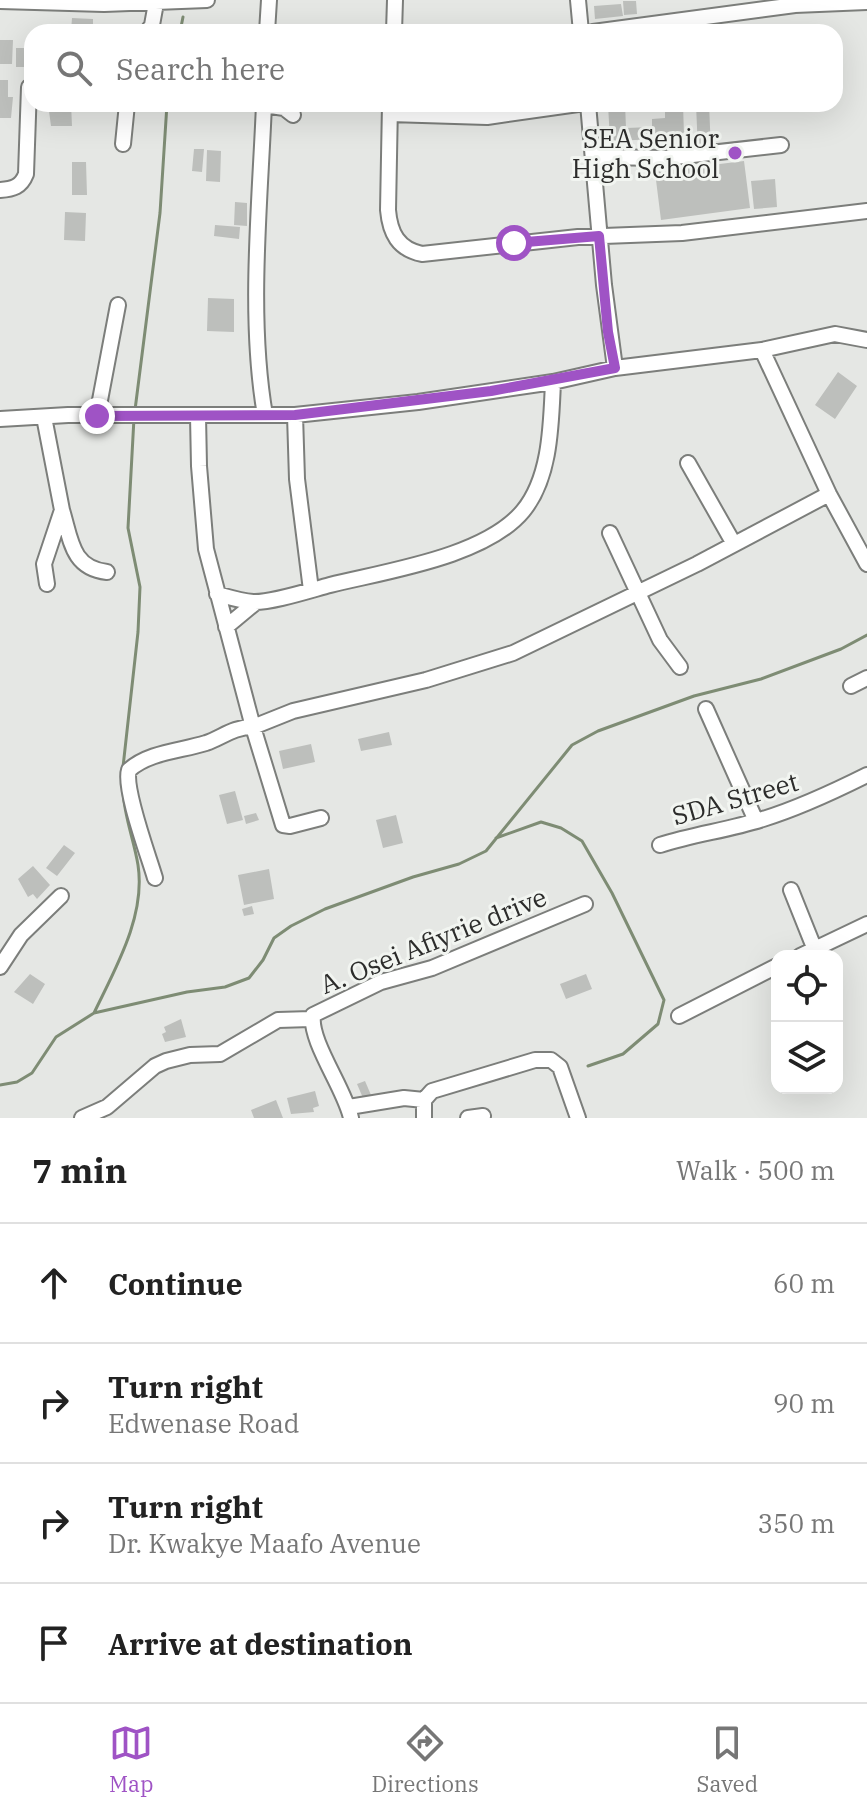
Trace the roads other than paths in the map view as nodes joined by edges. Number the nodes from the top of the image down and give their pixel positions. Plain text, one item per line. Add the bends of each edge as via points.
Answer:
1 (26, 0) edge
2 (207, 0) edge
3 (269, 0) edge
4 (395, 0) edge
5 (578, 0) edge
6 (0, 1) edge
7 (161, 2) edge
8 (795, 2) edge
9 (867, 2) edge
10 (152, 24) edge
11 (268, 24) edge
12 (394, 24) edge
13 (580, 24) edge
14 (647, 24) edge
15 (28, 112) edge
16 (126, 112) edge
17 (264, 112) edge
18 (289, 112) edge
19 (390, 112) edge
20 (426, 112) edge
21 (522, 112) edge
22 (589, 112) edge
23 (293, 115) dead end
24 (123, 144) dead end
25 (781, 145) dead end
26 (593, 157) junction
27 (0, 190) edge
28 (867, 211) edge
29 (599, 236) junction
30 (118, 305) dead end
31 (867, 340) edge
32 (762, 350) junction
33 (615, 368) junction
34 (553, 382) junction
35 (265, 415) junction
36 (295, 415) junction
37 (97, 416) junction
38 (198, 416) junction
39 (44, 417) junction
40 (0, 419) edge
41 (688, 463) dead end
42 (829, 494) junction
43 (62, 510) junction
44 (610, 533) dead end
45 (734, 544) junction
46 (867, 564) edge
47 (107, 572) dead end
48 (47, 584) dead end
49 (311, 590) junction
50 (217, 594) junction
51 (637, 594) junction
52 (255, 603) junction
53 (226, 627) junction
54 (680, 667) dead end
55 (867, 678) edge
56 (851, 686) dead end
57 (706, 709) dead end
58 (253, 727) junction
59 (867, 775) edge
60 (321, 818) dead end
61 (756, 821) junction
62 (660, 845) dead end
63 (155, 878) dead end
64 (791, 890) dead end
65 (61, 896) dead end
66 (585, 904) dead end
67 (867, 924) edge
68 (815, 950) joint
69 (0, 967) edge
70 (771, 969) edge
71 (679, 1016) dead end
72 (311, 1019) junction
73 (424, 1100) junction
74 (350, 1113) edge
75 (483, 1116) edge
76 (82, 1118) edge
77 (424, 1118) edge
78 (468, 1118) edge
79 (578, 1118) edge

1 - 6 street
1 - 7 street
2 - 7 street
3 - 11 street
4 - 12 street
5 - 13 street
7 - 10 street
8 - 9 street
8 - 14 street
15 - 27 street via 26,174 16,188
16 - 24 street
17 - 35 street via 258,372
18 - 23 street
19 - 29 street via 388,210 401,245 422,254
20 - 21 street via 487,117
22 - 26 street
25 - 26 street via 666,158
26 - 29 street
28 - 29 street via 682,233
29 - 33 street
30 - 37 street
31 - 32 street via 835,334
32 - 33 street
32 - 42 street
33 - 34 street
34 - 36 street
34 - 49 street via 540,478 513,521 446,555
35 - 36 street
35 - 38 street
36 - 49 street
37 - 38 street
37 - 39 street
38 - 50 street via 206,549
39 - 40 street
39 - 43 street
41 - 45 street
42 - 45 street
42 - 46 street
43 - 47 street via 81,563
43 - 48 street via 44,564
44 - 51 street
45 - 51 street
49 - 52 street
50 - 52 street
50 - 53 street
51 - 54 street
51 - 58 street via 480,665 310,707
52 - 53 street
53 - 58 street
55 - 56 street
57 - 61 street
58 - 60 street via 283,825
58 - 63 street via 233,729 129,770 130,794
59 - 61 street, SDA Street
61 - 62 street, SDA Street
64 - 68 street
65 - 69 street via 21,935
66 - 72 street, A. Osei Afiyrie drive via 432,968 381,982
67 - 68 street
70 - 71 street
72 - 74 street, A. Osei Afiyrie drive
72 - 76 street via 269,1023 220,1054 166,1061 114,1102
73 - 74 street via 375,1101
73 - 77 street
73 - 79 street via 454,1082 521,1062 551,1060 560,1067
75 - 78 street

